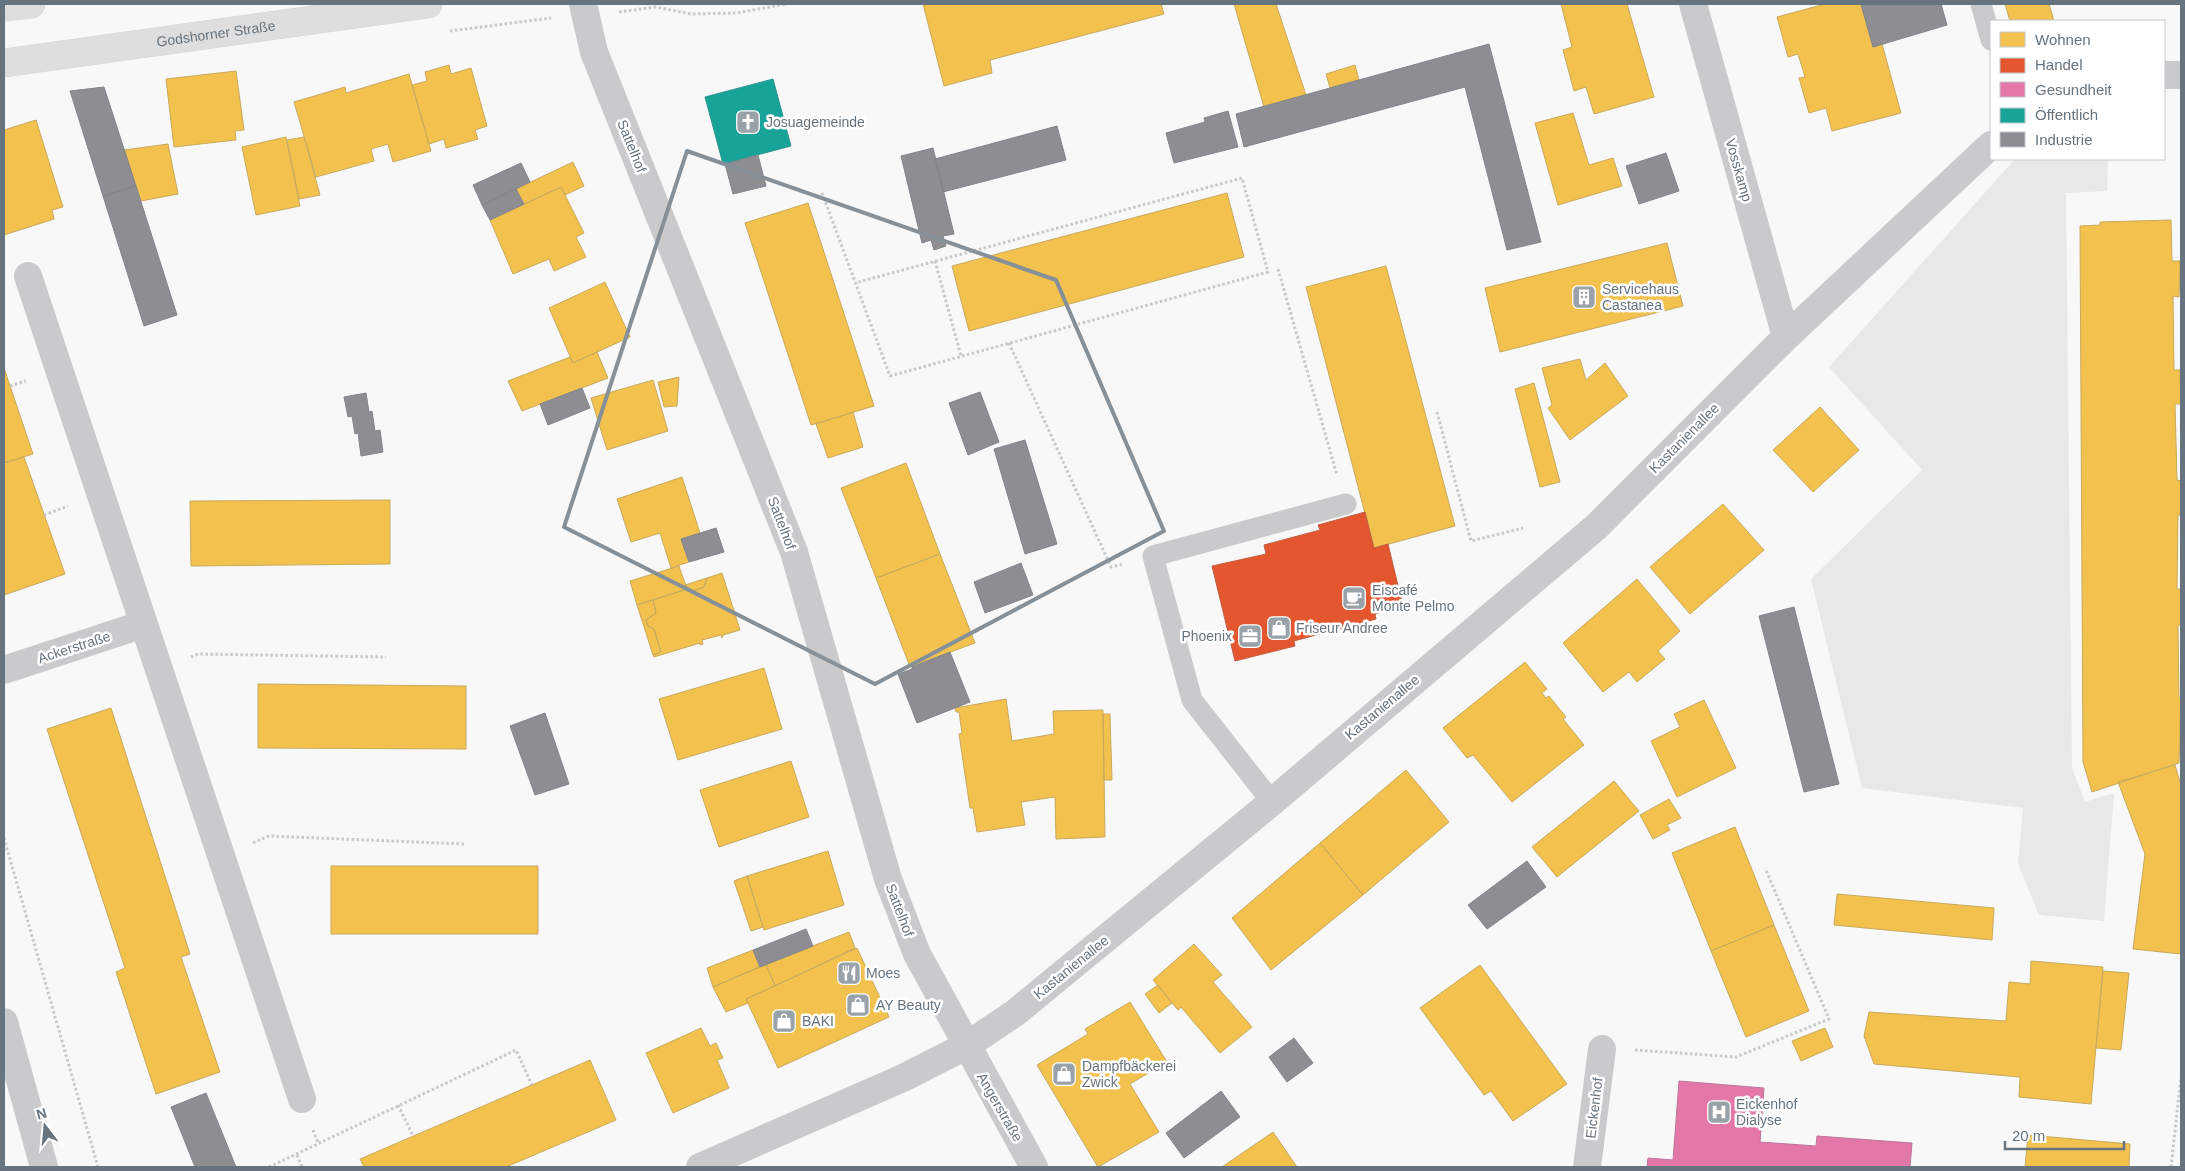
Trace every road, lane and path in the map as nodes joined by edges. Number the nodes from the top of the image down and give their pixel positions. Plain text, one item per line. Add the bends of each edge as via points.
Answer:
1 (31, 4) edge
2 (428, 4) edge
3 (583, 4) edge
4 (1693, 4) edge
5 (1982, 4) edge
6 (4, 7) edge
7 (1990, 36) edge
8 (4, 63) edge
9 (2165, 75) edge
10 (2181, 75) edge
11 (1990, 146) edge
12 (822, 192) dead end
13 (935, 261) junction
14 (1278, 269) dead end
15 (28, 276) dead end
16 (856, 283) junction
17 (1786, 337) junction
18 (1009, 343) junction
19 (961, 356) junction
20 (1437, 412) dead end
21 (1346, 504) joint
22 (1523, 528) dead end
23 (1153, 556) junction
24 (144, 624) junction
25 (386, 657) dead end
26 (160, 668) junction
27 (4, 670) edge
28 (1272, 802) junction
29 (4, 838) edge
30 (464, 844) dead end
31 (221, 857) junction
32 (1766, 870) dead end
33 (4, 1022) edge
34 (966, 1046) junction
35 (1602, 1049) joint
36 (2181, 1077) edge
37 (532, 1085) dead end
38 (302, 1099) dead end
39 (398, 1105) junction
40 (413, 1136) dead end
41 (297, 1155) junction
42 (714, 1164) edge
43 (44, 1167) edge
44 (98, 1167) edge
45 (269, 1167) edge
46 (302, 1167) edge
47 (1034, 1167) edge
48 (1587, 1167) edge
49 (2170, 1167) edge

1 - 6 main road
2 - 8 main road, Godshorner Straße
3 - 34 street, Sattelhof via 594,52 794,552 888,879 917,954
4 - 17 street, Vosskamp
5 - 7 lane
9 - 10 street
11 - 17 street, Kastanienallee
12 - 16 path
13 - 16 path
13 - 18 path via 1242,178 1268,272
13 - 19 path
14 - 21 path
15 - 24 street
16 - 19 path via 890,376
17 - 28 street, Kastanienallee via 1596,527
18 - 19 path
18 - 23 path via 1111,567
20 - 22 path via 1471,541
21 - 23 lane
23 - 28 lane via 1192,700
24 - 26 street
24 - 27 street, Ackerstraße
25 - 26 path via 198,654
26 - 31 street
28 - 34 street, Kastanienallee via 1015,1013
29 - 44 path
30 - 31 path via 269,836
31 - 38 street
32 - 35 path via 1830,1019 1736,1057
33 - 43 street
34 - 42 street, Kastanienallee via 904,1078
34 - 47 street, Angerstraße
35 - 48 street, Eickenhof
36 - 49 path
37 - 39 path via 516,1050
39 - 40 path
39 - 41 path
41 - 45 path
41 - 46 path

